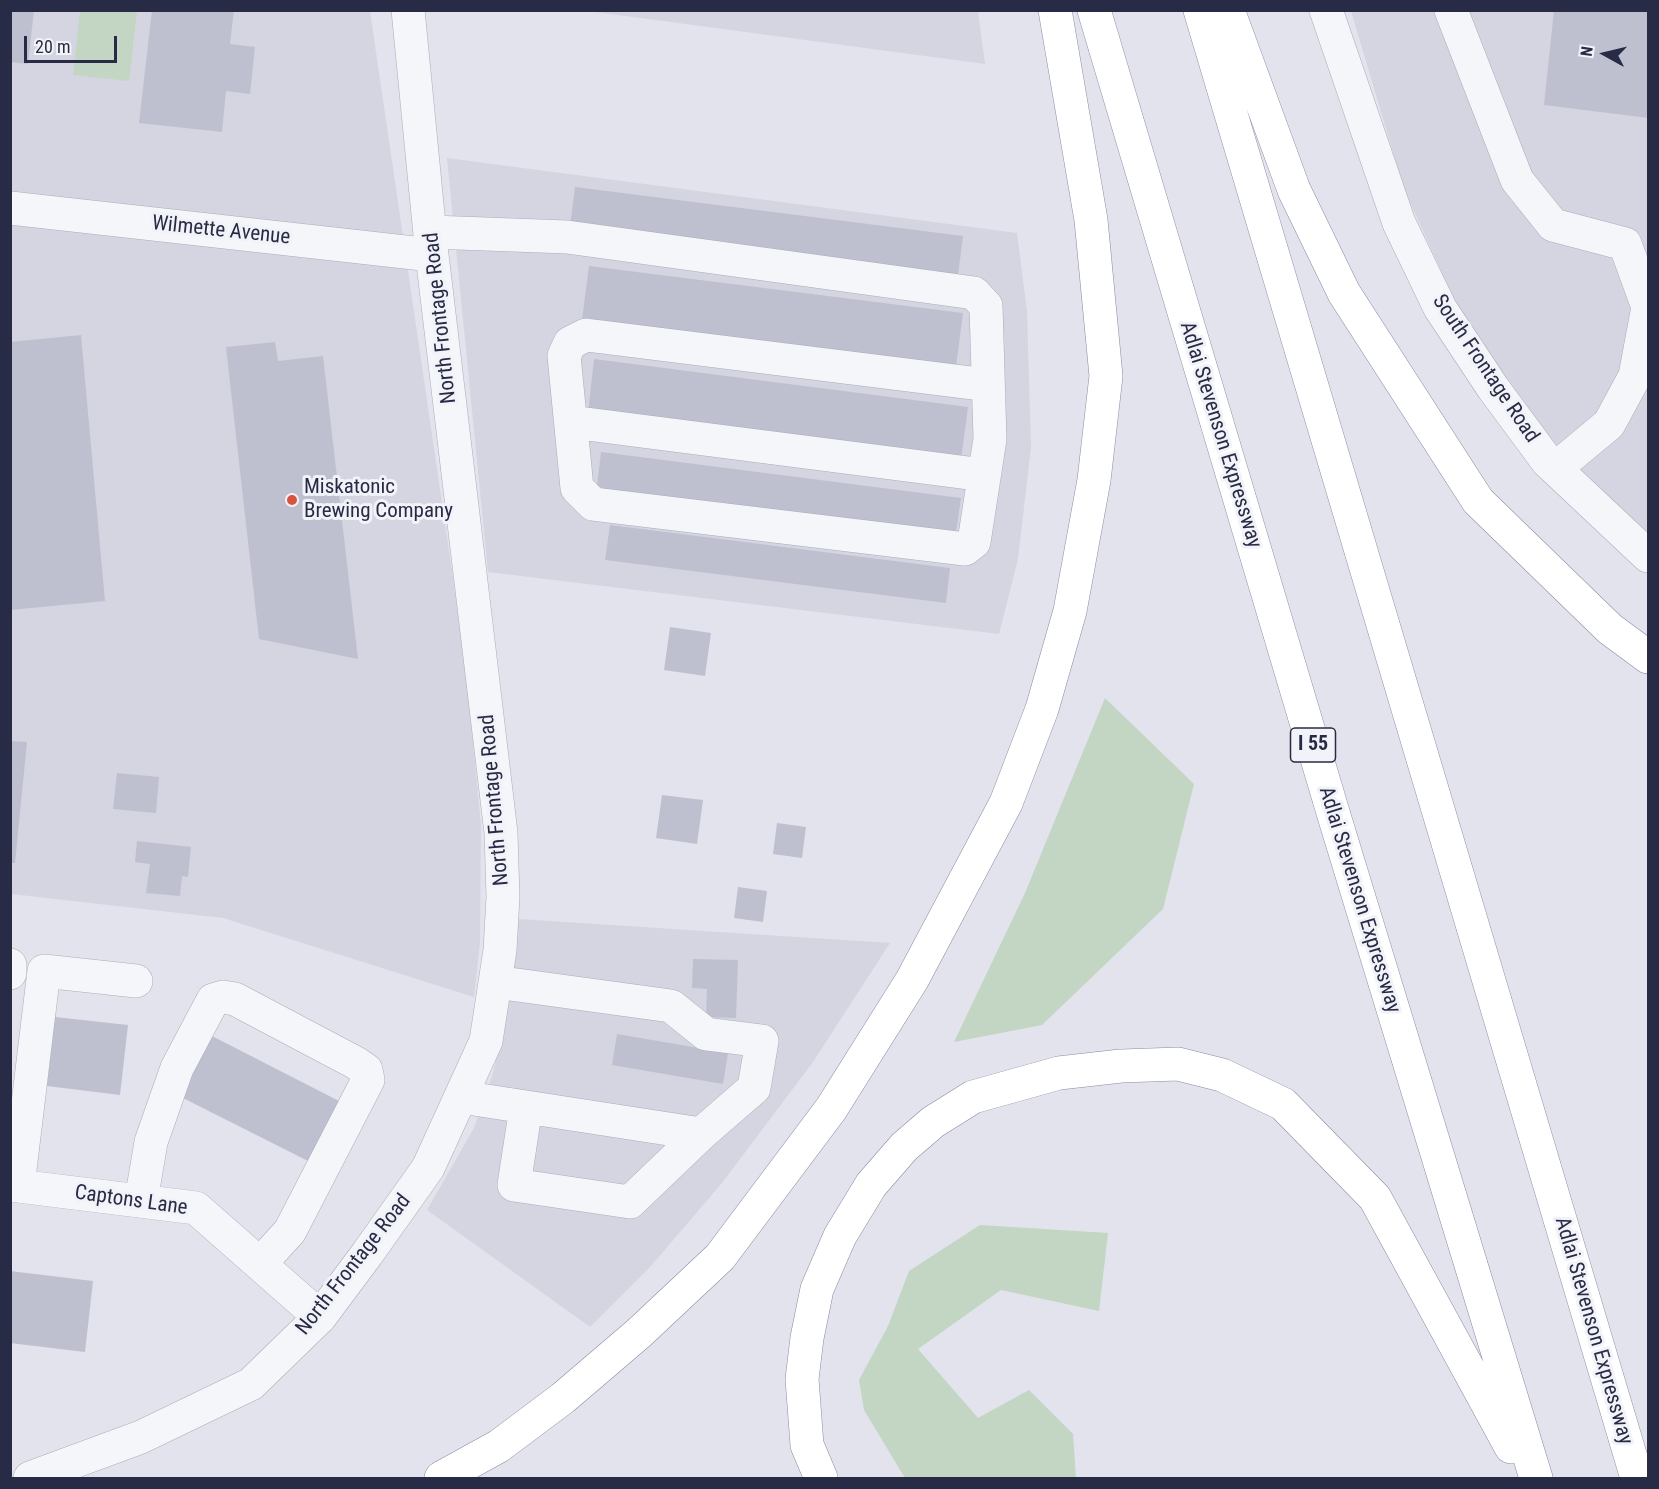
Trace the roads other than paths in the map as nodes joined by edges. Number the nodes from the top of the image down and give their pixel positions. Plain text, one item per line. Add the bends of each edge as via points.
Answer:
1 (408, 10) edge
2 (1055, 10) edge
3 (1094, 10) edge
4 (1200, 10) edge
5 (1228, 10) edge
6 (1326, 10) edge
7 (1451, 10) edge
8 (10, 208) edge
9 (432, 244) junction
10 (988, 385) junction
11 (571, 422) junction
12 (1556, 468) junction
13 (984, 476) junction
14 (1648, 556) edge
15 (1648, 657) edge
16 (10, 965) edge
17 (10, 973) edge
18 (136, 981) dead end
19 (495, 982) junction
20 (461, 1097) junction
21 (526, 1107) junction
22 (701, 1134) junction
23 (14, 1185) edge
24 (141, 1201) junction
25 (260, 1264) junction
26 (320, 1317) junction
27 (30, 1479) edge
28 (441, 1479) edge
29 (821, 1479) edge
30 (1528, 1479) edge
31 (1536, 1479) edge
32 (1637, 1479) edge

1 - 9 street, North Frontage Road
2 - 28 highway via 1091,220 1106,376 1094,480 1070,611 1042,709 1006,803 912,980 831,1109 720,1257 563,1398 499,1446
3 - 31 highway, Adlai Stevenson Expressway / I 55
4 - 32 highway, Adlai Stevenson Expressway
5 - 15 highway via 1294,190 1344,292 1478,501 1610,629
6 - 12 street, South Frontage Road via 1399,224 1440,308 1492,388
7 - 12 street via 1517,180 1553,225 1625,244 1648,307 1635,376 1609,424
8 - 9 street, Wilmette Avenue
9 - 10 street, Wilmette Avenue via 567,237 974,293 986,306
9 - 19 street, North Frontage Road via 501,833 503,897
10 - 11 street, Wilmette Avenue via 586,335 570,343 564,356
10 - 13 street, Wilmette Avenue via 990,439
11 - 13 street
11 - 13 street, Wilmette Avenue via 577,488 593,504 965,549 974,542
12 - 14 street, South Frontage Road
16 - 17 street
18 - 23 street via 44,971
19 - 20 street, North Frontage Road via 486,1041
19 - 22 street via 671,1006 706,1034 762,1041 754,1088
20 - 21 street
20 - 26 street, North Frontage Road via 428,1168
21 - 22 street
21 - 22 street via 514,1185 630,1202
23 - 24 street, Captons Lane
24 - 25 street, Captons Lane via 196,1208
24 - 25 street via 151,1142 177,1068 213,1000 235,999 356,1063 366,1070 368,1080 290,1231
25 - 26 street, Captons Lane
26 - 27 street, North Frontage Road via 251,1384 141,1437
29 - 30 highway via 807,1445 802,1379 817,1289 851,1219 872,1185 904,1147 933,1122 973,1097 1016,1083 1059,1073 1178,1064 1222,1075 1283,1104 1375,1198

